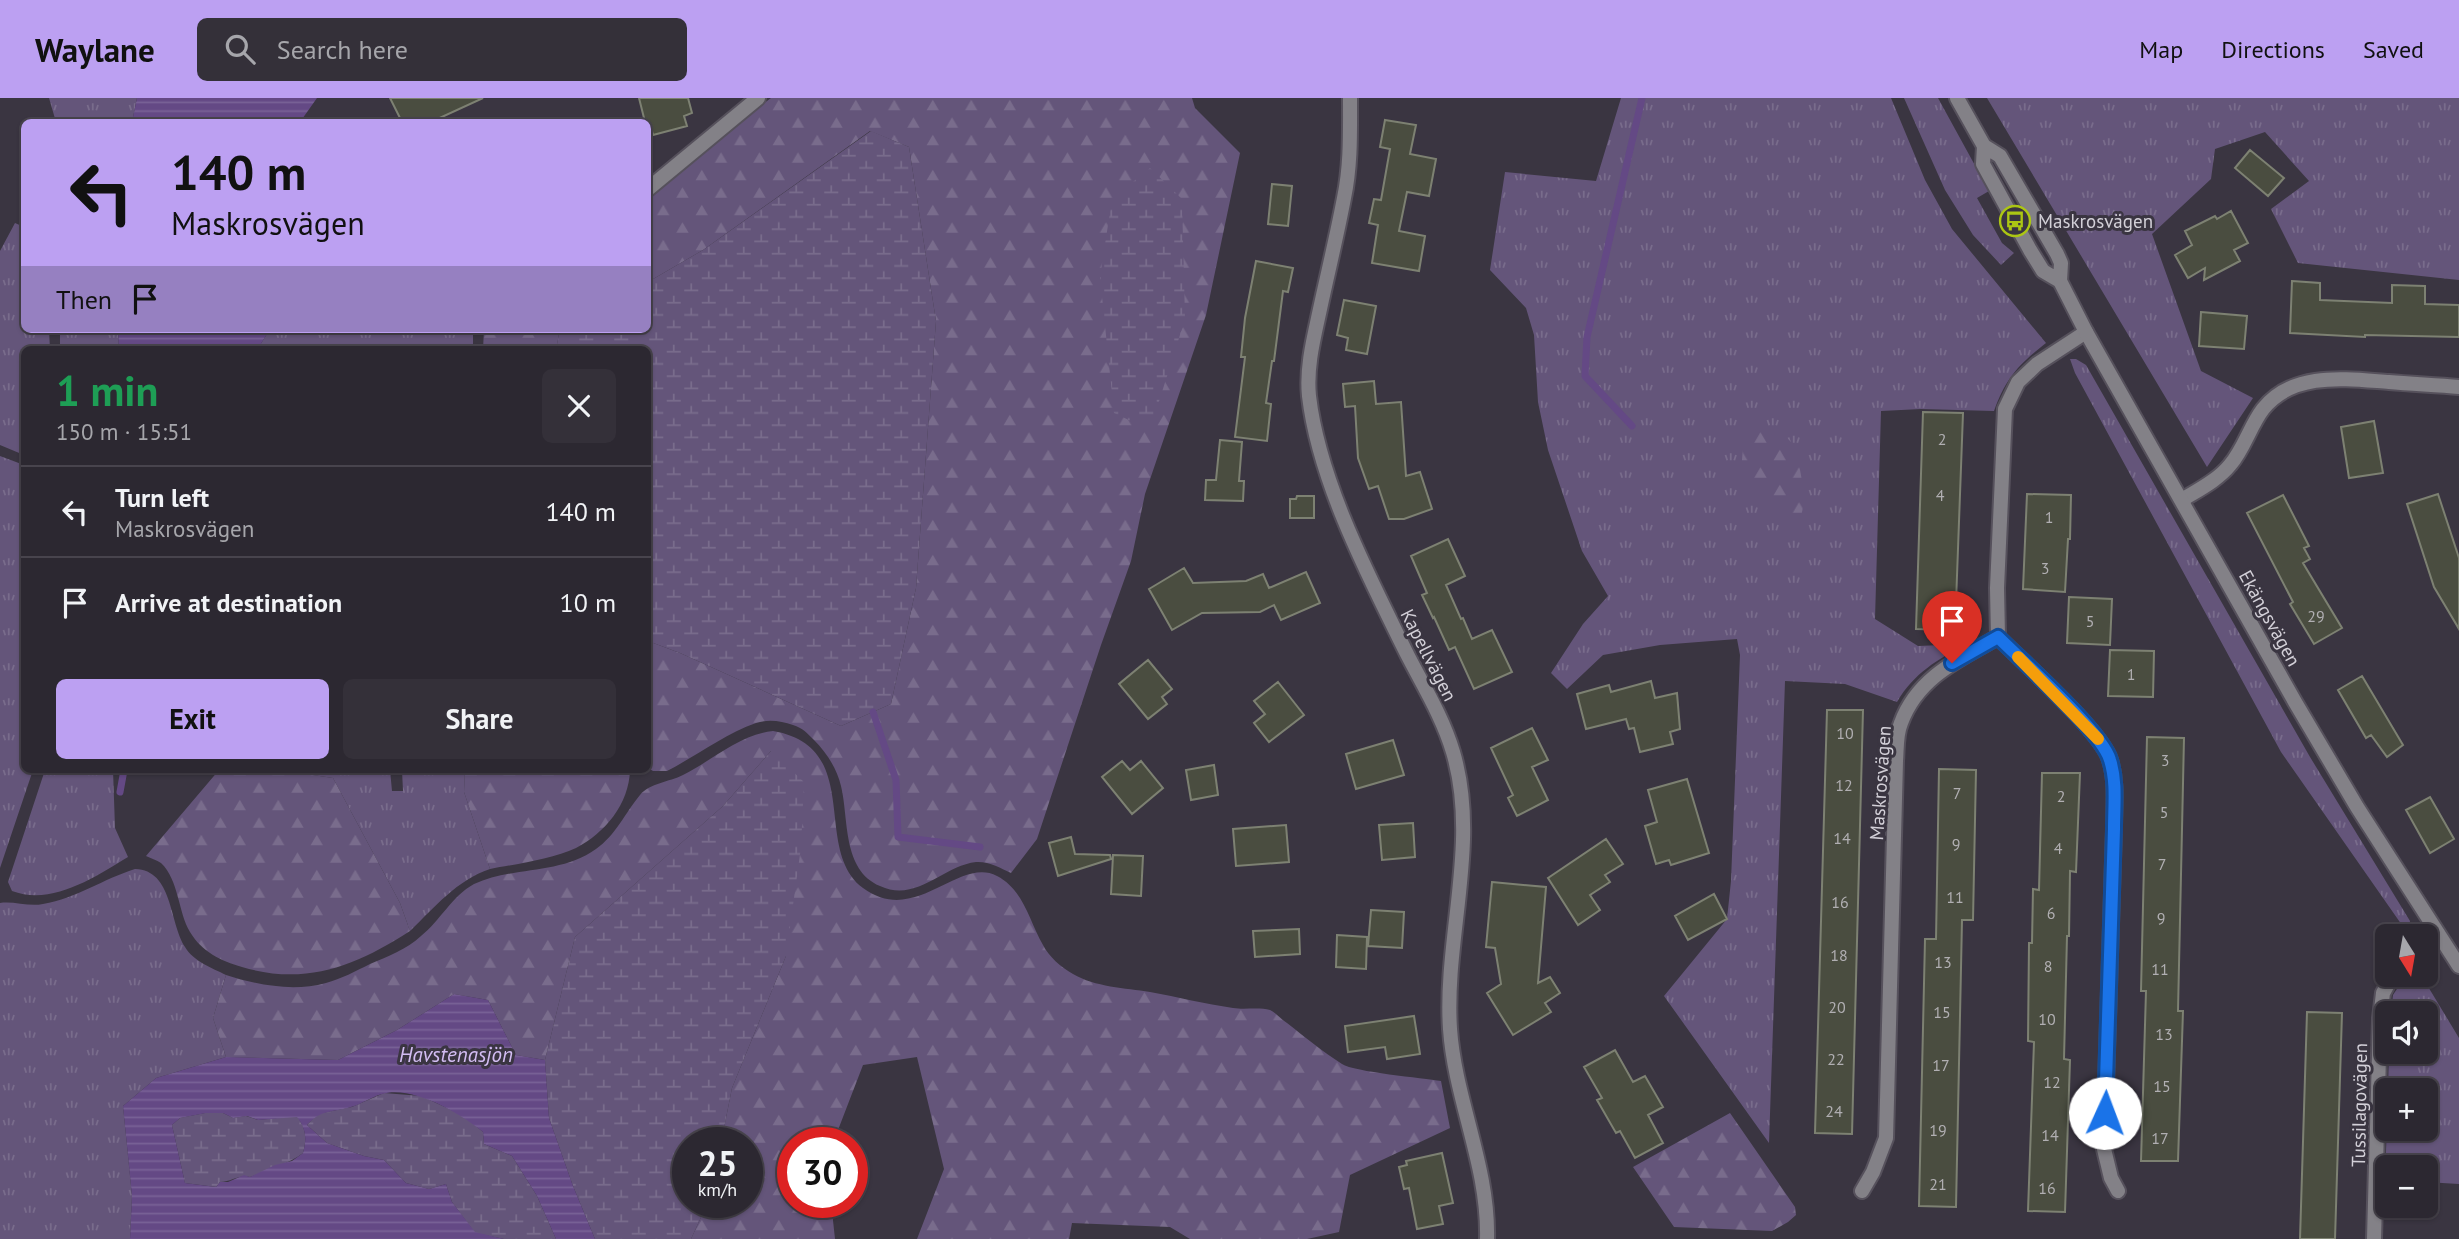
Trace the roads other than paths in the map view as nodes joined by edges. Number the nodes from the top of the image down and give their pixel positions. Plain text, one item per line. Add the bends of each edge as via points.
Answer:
1 (758, 98) edge
2 (1350, 98) edge
3 (1957, 98) edge
4 (651, 187) edge
5 (2086, 332) junction
6 (2459, 387) edge
7 (2182, 500) junction
8 (1998, 637) junction
9 (2424, 924) edge
10 (2438, 944) edge
11 (2459, 966) edge
12 (2386, 987) edge
13 (1862, 1191) dead end
14 (2118, 1191) dead end
15 (1487, 1239) edge
16 (2374, 1239) edge

1 - 4 street
2 - 15 street, Kapellvägen via 1345,195 1317,323 1308,395 1322,455 1348,527 1442,723 1460,779 1463,834 1450,1026 1459,1089 1482,1182
3 - 5 street, Ekängsvägen via 1984,146 2000,156 2057,254 2060,281
5 - 7 street, Ekängsvägen
5 - 8 street via 2018,382 2005,409
6 - 7 street via 2339,379 2292,387 2263,409 2232,464
7 - 9 street, Ekängsvägen
8 - 13 street, Maskrosvägen via 1952,663 1917,691 1899,725 1886,1138
8 - 14 street via 2098,738 2110,758 2114,829 2104,1149
10 - 11 street, Ekängsvägen
12 - 16 street, Tussilagovägen via 2380,1018

